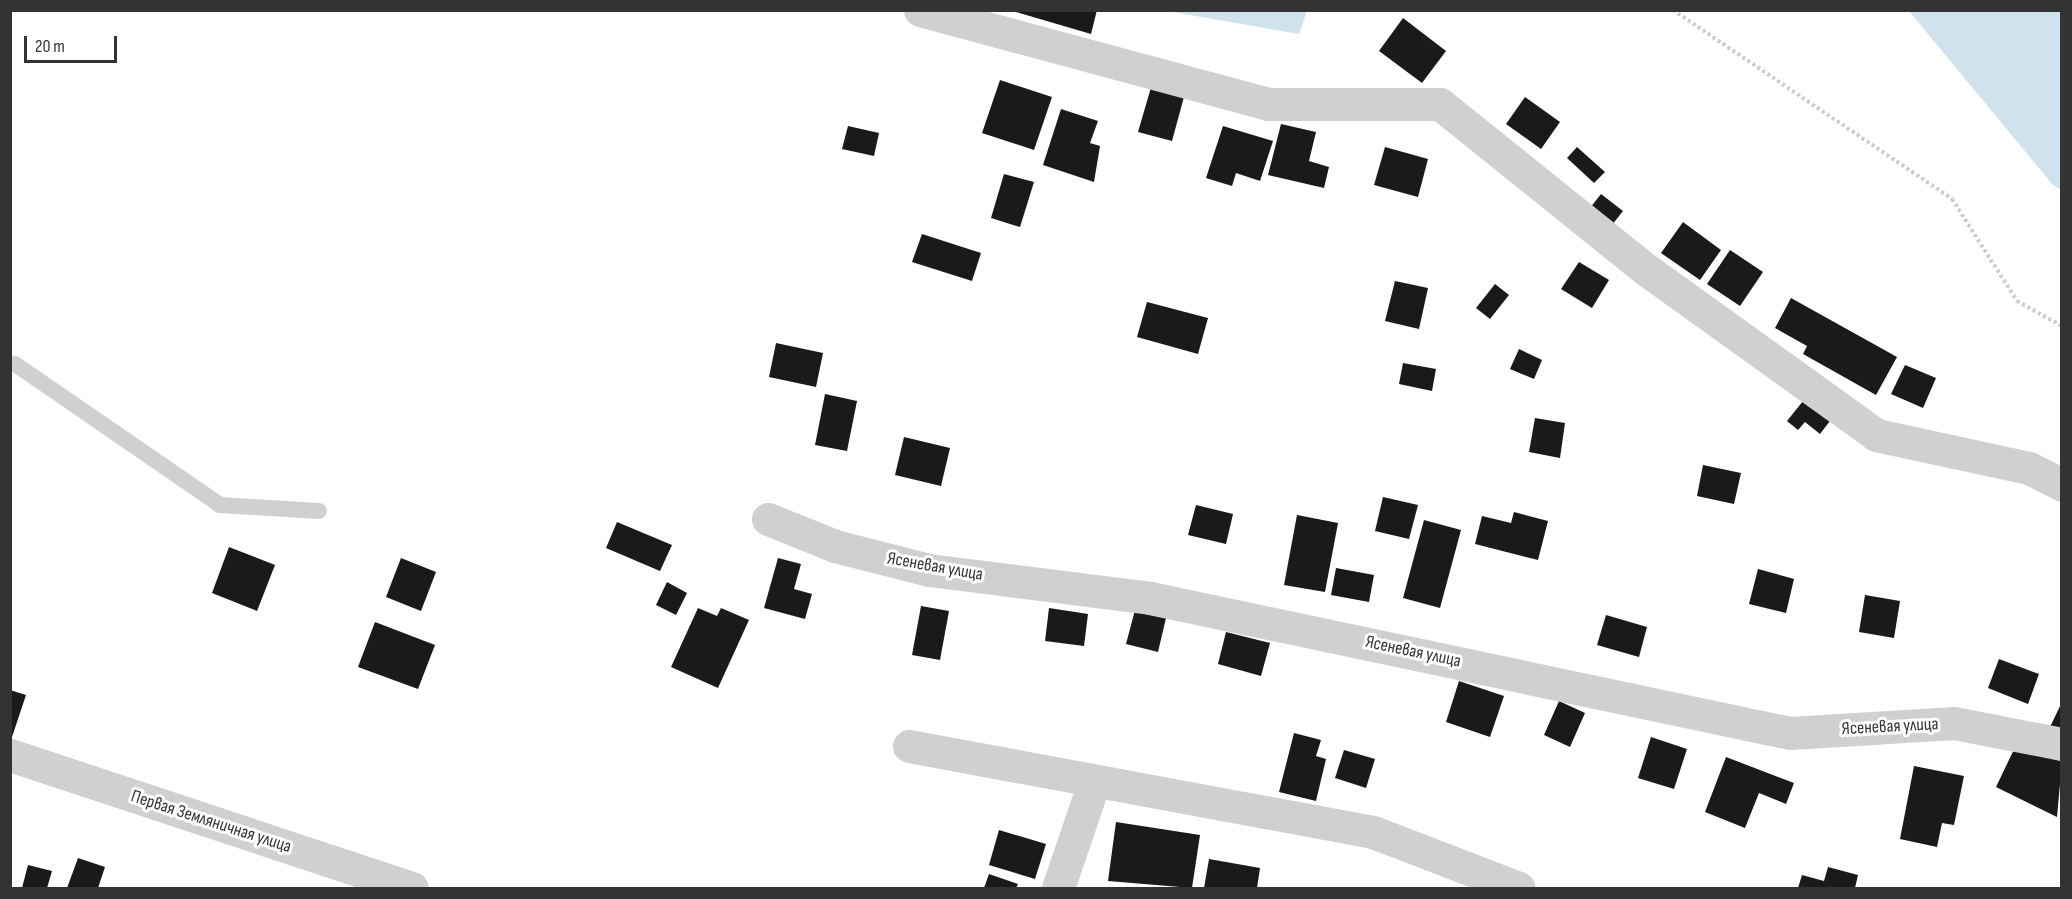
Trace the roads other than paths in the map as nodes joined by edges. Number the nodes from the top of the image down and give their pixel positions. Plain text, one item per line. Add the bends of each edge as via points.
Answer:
1 (920, 10) edge
2 (15, 364) dead end
3 (2061, 485) edge
4 (319, 511) dead end
5 (768, 519) dead end
6 (2061, 744) edge
7 (909, 746) dead end
8 (10, 755) edge
9 (1094, 782) junction
10 (412, 888) edge
11 (1058, 888) edge
12 (1519, 888) edge

1 - 3 street via 1269,104 1440,104 1644,268 1876,435 2030,468
2 - 4 lane via 220,505
5 - 6 street, Ясеневая улица via 835,546 929,570 1150,598 1790,733 1954,723
7 - 9 street
8 - 10 street, Первая Земляничная улица
9 - 11 street
9 - 12 street via 1373,832

